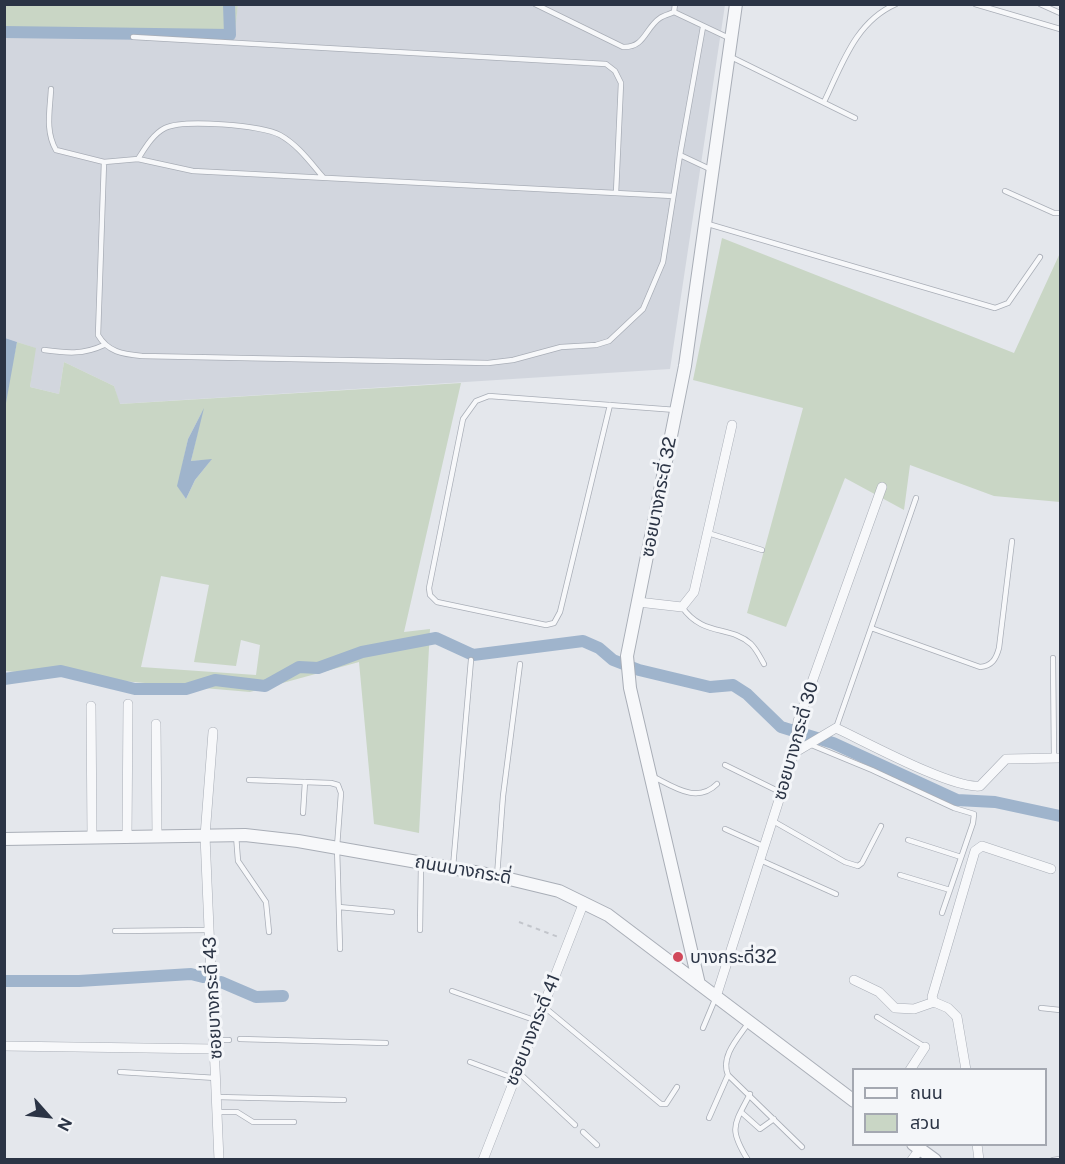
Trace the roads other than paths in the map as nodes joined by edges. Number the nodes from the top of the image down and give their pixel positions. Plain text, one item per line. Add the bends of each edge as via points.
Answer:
1 (535, 4) edge
2 (675, 4) edge
3 (736, 4) edge
4 (896, 4) edge
5 (975, 4) edge
6 (1040, 4) edge
7 (674, 12) junction
8 (1060, 13) edge
9 (703, 27) junction
10 (1060, 28) edge
11 (133, 37) dead end
12 (731, 39) junction
13 (729, 56) junction
14 (51, 89) dead end
15 (824, 102) junction
16 (855, 118) dead end
17 (680, 155) junction
18 (138, 159) junction
19 (104, 162) junction
20 (713, 170) junction
21 (323, 177) junction
22 (1005, 191) dead end
23 (616, 193) junction
24 (674, 196) junction
25 (1060, 213) edge
26 (705, 223) junction
27 (1040, 256) dead end
28 (104, 345) junction
29 (44, 350) dead end
30 (610, 405) junction
31 (676, 410) junction
32 (732, 425) dead end
33 (882, 487) dead end
34 (916, 498) dead end
35 (708, 533) junction
36 (1012, 542) dead end
37 (762, 550) dead end
38 (638, 602) junction
39 (682, 607) junction
40 (871, 628) junction
41 (1053, 658) dead end
42 (471, 660) dead end
43 (520, 664) dead end
44 (764, 664) dead end
45 (129, 704) dead end
46 (91, 706) dead end
47 (156, 724) dead end
48 (836, 728) junction
49 (213, 732) dead end
50 (806, 744) junction
51 (794, 753) junction
52 (1057, 758) edge
53 (725, 765) dead end
54 (651, 776) junction
55 (249, 780) dead end
56 (305, 782) junction
57 (717, 784) dead end
58 (782, 793) junction
59 (303, 813) dead end
60 (773, 821) junction
61 (881, 826) dead end
62 (725, 829) dead end
63 (236, 835) junction
64 (205, 836) junction
65 (157, 837) junction
66 (92, 838) junction
67 (128, 838) junction
68 (4, 839) edge
69 (908, 840) dead end
70 (337, 847) junction
71 (765, 847) junction
72 (961, 857) junction
73 (760, 860) junction
74 (421, 862) junction
75 (453, 868) junction
76 (1051, 869) dead end
77 (900, 875) dead end
78 (497, 876) junction
79 (950, 890) junction
80 (836, 894) dead end
81 (584, 902) junction
82 (339, 907) junction
83 (392, 912) dead end
84 (942, 913) dead end
85 (210, 930) junction
86 (420, 930) dead end
87 (115, 931) dead end
88 (269, 932) dead end
89 (340, 949) dead end
90 (854, 980) dead end
91 (699, 984) junction
92 (452, 991) dead end
93 (716, 997) junction
94 (934, 1002) junction
95 (543, 1006) junction
96 (1041, 1008) dead end
97 (1060, 1010) edge
98 (877, 1017) dead end
99 (537, 1021) junction
100 (749, 1022) junction
101 (703, 1028) dead end
102 (240, 1039) dead end
103 (229, 1040) dead end
104 (386, 1042) dead end
105 (215, 1044) junction
106 (4, 1046) edge
107 (925, 1047) joint
108 (470, 1062) dead end
109 (911, 1068) edge
110 (966, 1068) edge
111 (120, 1072) dead end
112 (515, 1074) junction
113 (728, 1075) junction
114 (216, 1078) junction
115 (677, 1087) dead end
116 (750, 1094) junction
117 (217, 1097) junction
118 (852, 1099) edge
119 (344, 1100) dead end
120 (217, 1112) junction
121 (741, 1112) junction
122 (709, 1118) dead end
123 (774, 1119) junction
124 (294, 1122) dead end
125 (575, 1125) dead end
126 (583, 1132) dead end
127 (597, 1145) dead end
128 (802, 1147) dead end
129 (915, 1151) edge
130 (1060, 1159) edge
131 (219, 1160) edge
132 (483, 1160) edge
133 (748, 1160) edge
134 (935, 1160) edge
135 (1053, 1160) edge

1 - 7 lane via 624,47 633,47 660,17
2 - 7 lane
3 - 12 street, ซอยบางกระดี่ 32
4 - 15 lane via 866,24
5 - 10 lane
6 - 8 lane
7 - 9 lane
9 - 12 lane
9 - 17 lane
11 - 23 lane via 606,64 615,70 621,83
12 - 13 street, ซอยบางกระดี่ 32
13 - 15 lane
13 - 20 street, ซอยบางกระดี่ 32
14 - 19 lane via 49,129 56,150
15 - 16 lane
17 - 20 lane
17 - 24 lane
18 - 19 lane
18 - 21 lane via 193,171
18 - 21 lane via 151,139 165,128 183,123 249,128 278,133 294,144
19 - 28 lane via 98,335
20 - 26 street, ซอยบางกระดี่ 32
21 - 23 lane
22 - 25 lane
23 - 24 lane
24 - 28 lane via 663,262 643,309 609,341 596,345 561,347 488,363 142,356 113,351
26 - 27 lane via 995,308 1008,303
26 - 31 street, ซอยบางกระดี่ 32
28 - 29 lane via 72,354
30 - 30 lane via 489,396 468,409 429,588 437,602 546,625 554,623 560,612
30 - 31 lane
31 - 38 street, ซอยบางกระดี่ 32
32 - 35 street
33 - 51 street, ซอยบางกระดี่ 30 via 797,724
34 - 40 lane
35 - 37 lane
35 - 39 street via 694,592
36 - 40 lane via 999,648 987,667
38 - 39 street
38 - 54 street, ซอยบางกระดี่ 32 via 627,670
39 - 44 lane via 706,627 744,639
40 - 48 lane
41 - 52 lane
42 - 75 lane
43 - 78 lane
45 - 67 street
46 - 66 street
47 - 65 street
48 - 50 street
48 - 52 street via 971,787 980,786 1006,759
49 - 64 street, ซอยบางกระดี่ 43
50 - 51 street
50 - 72 lane via 974,814
51 - 58 street, ซอยบางกระดี่ 30
53 - 58 lane
54 - 57 lane via 695,795 704,794
54 - 91 street, ซอยบางกระดี่ 32
55 - 56 lane
56 - 59 lane
56 - 70 lane via 338,785 341,793
58 - 60 street, ซอยบางกระดี่ 30
60 - 61 lane via 858,866
60 - 71 street, ซอยบางกระดี่ 30
62 - 71 lane
63 - 64 street, ถนนบางกระดี่
63 - 70 street, ถนนบางกระดี่
63 - 88 lane via 238,861 266,902
64 - 65 street, ถนนบางกระดี่
64 - 85 street, ซอยบางกระดี่ 43
65 - 67 street, ถนนบางกระดี่
66 - 67 street, ถนนบางกระดี่
66 - 68 street, ถนนบางกระดี่
69 - 72 lane
70 - 74 street, ถนนบางกระดี่
70 - 82 lane
71 - 73 street, ซอยบางกระดี่ 30
72 - 79 lane
73 - 80 lane
73 - 93 street, ซอยบางกระดี่ 30
74 - 75 street, ถนนบางกระดี่
74 - 86 lane
75 - 78 street, ถนนบางกระดี่
76 - 94 street via 977,847 936,981
77 - 79 lane
78 - 81 street, ถนนบางกระดี่ via 559,891
79 - 84 lane
81 - 91 street, ถนนบางกระดี่ via 608,915
81 - 95 street, ซอยบางกระดี่ 41
82 - 83 lane
82 - 89 lane
85 - 87 lane
85 - 105 street, ซอยบางกระดี่ 43
90 - 94 street via 879,992 895,1008 914,1009
91 - 93 street, ถนนบางกระดี่
92 - 99 lane
93 - 100 street, ถนนบางกระดี่
93 - 101 lane
94 - 110 street via 957,1017
95 - 99 street, ซอยบางกระดี่ 41
95 - 115 lane via 660,1104 672,1099
96 - 97 lane
98 - 107 lane
99 - 112 street, ซอยบางกระดี่ 41
100 - 113 lane via 726,1059
100 - 118 street, ถนนบางกระดี่
102 - 104 lane
103 - 105 lane
105 - 106 street
105 - 114 street, ซอยบางกระดี่ 43
107 - 109 street
108 - 112 lane
111 - 114 lane
112 - 125 lane
112 - 132 street, ซอยบางกระดี่ 41
113 - 116 lane
113 - 122 lane
114 - 117 street, ซอยบางกระดี่ 43
116 - 121 lane
116 - 123 lane
117 - 119 lane
117 - 120 street, ซอยบางกระดี่ 43
120 - 124 lane via 237,1112 253,1122
120 - 131 street, ซอยบางกระดี่ 43
121 - 123 lane via 760,1129
121 - 133 lane via 734,1135
123 - 128 lane
126 - 127 lane
129 - 134 street
130 - 135 lane

